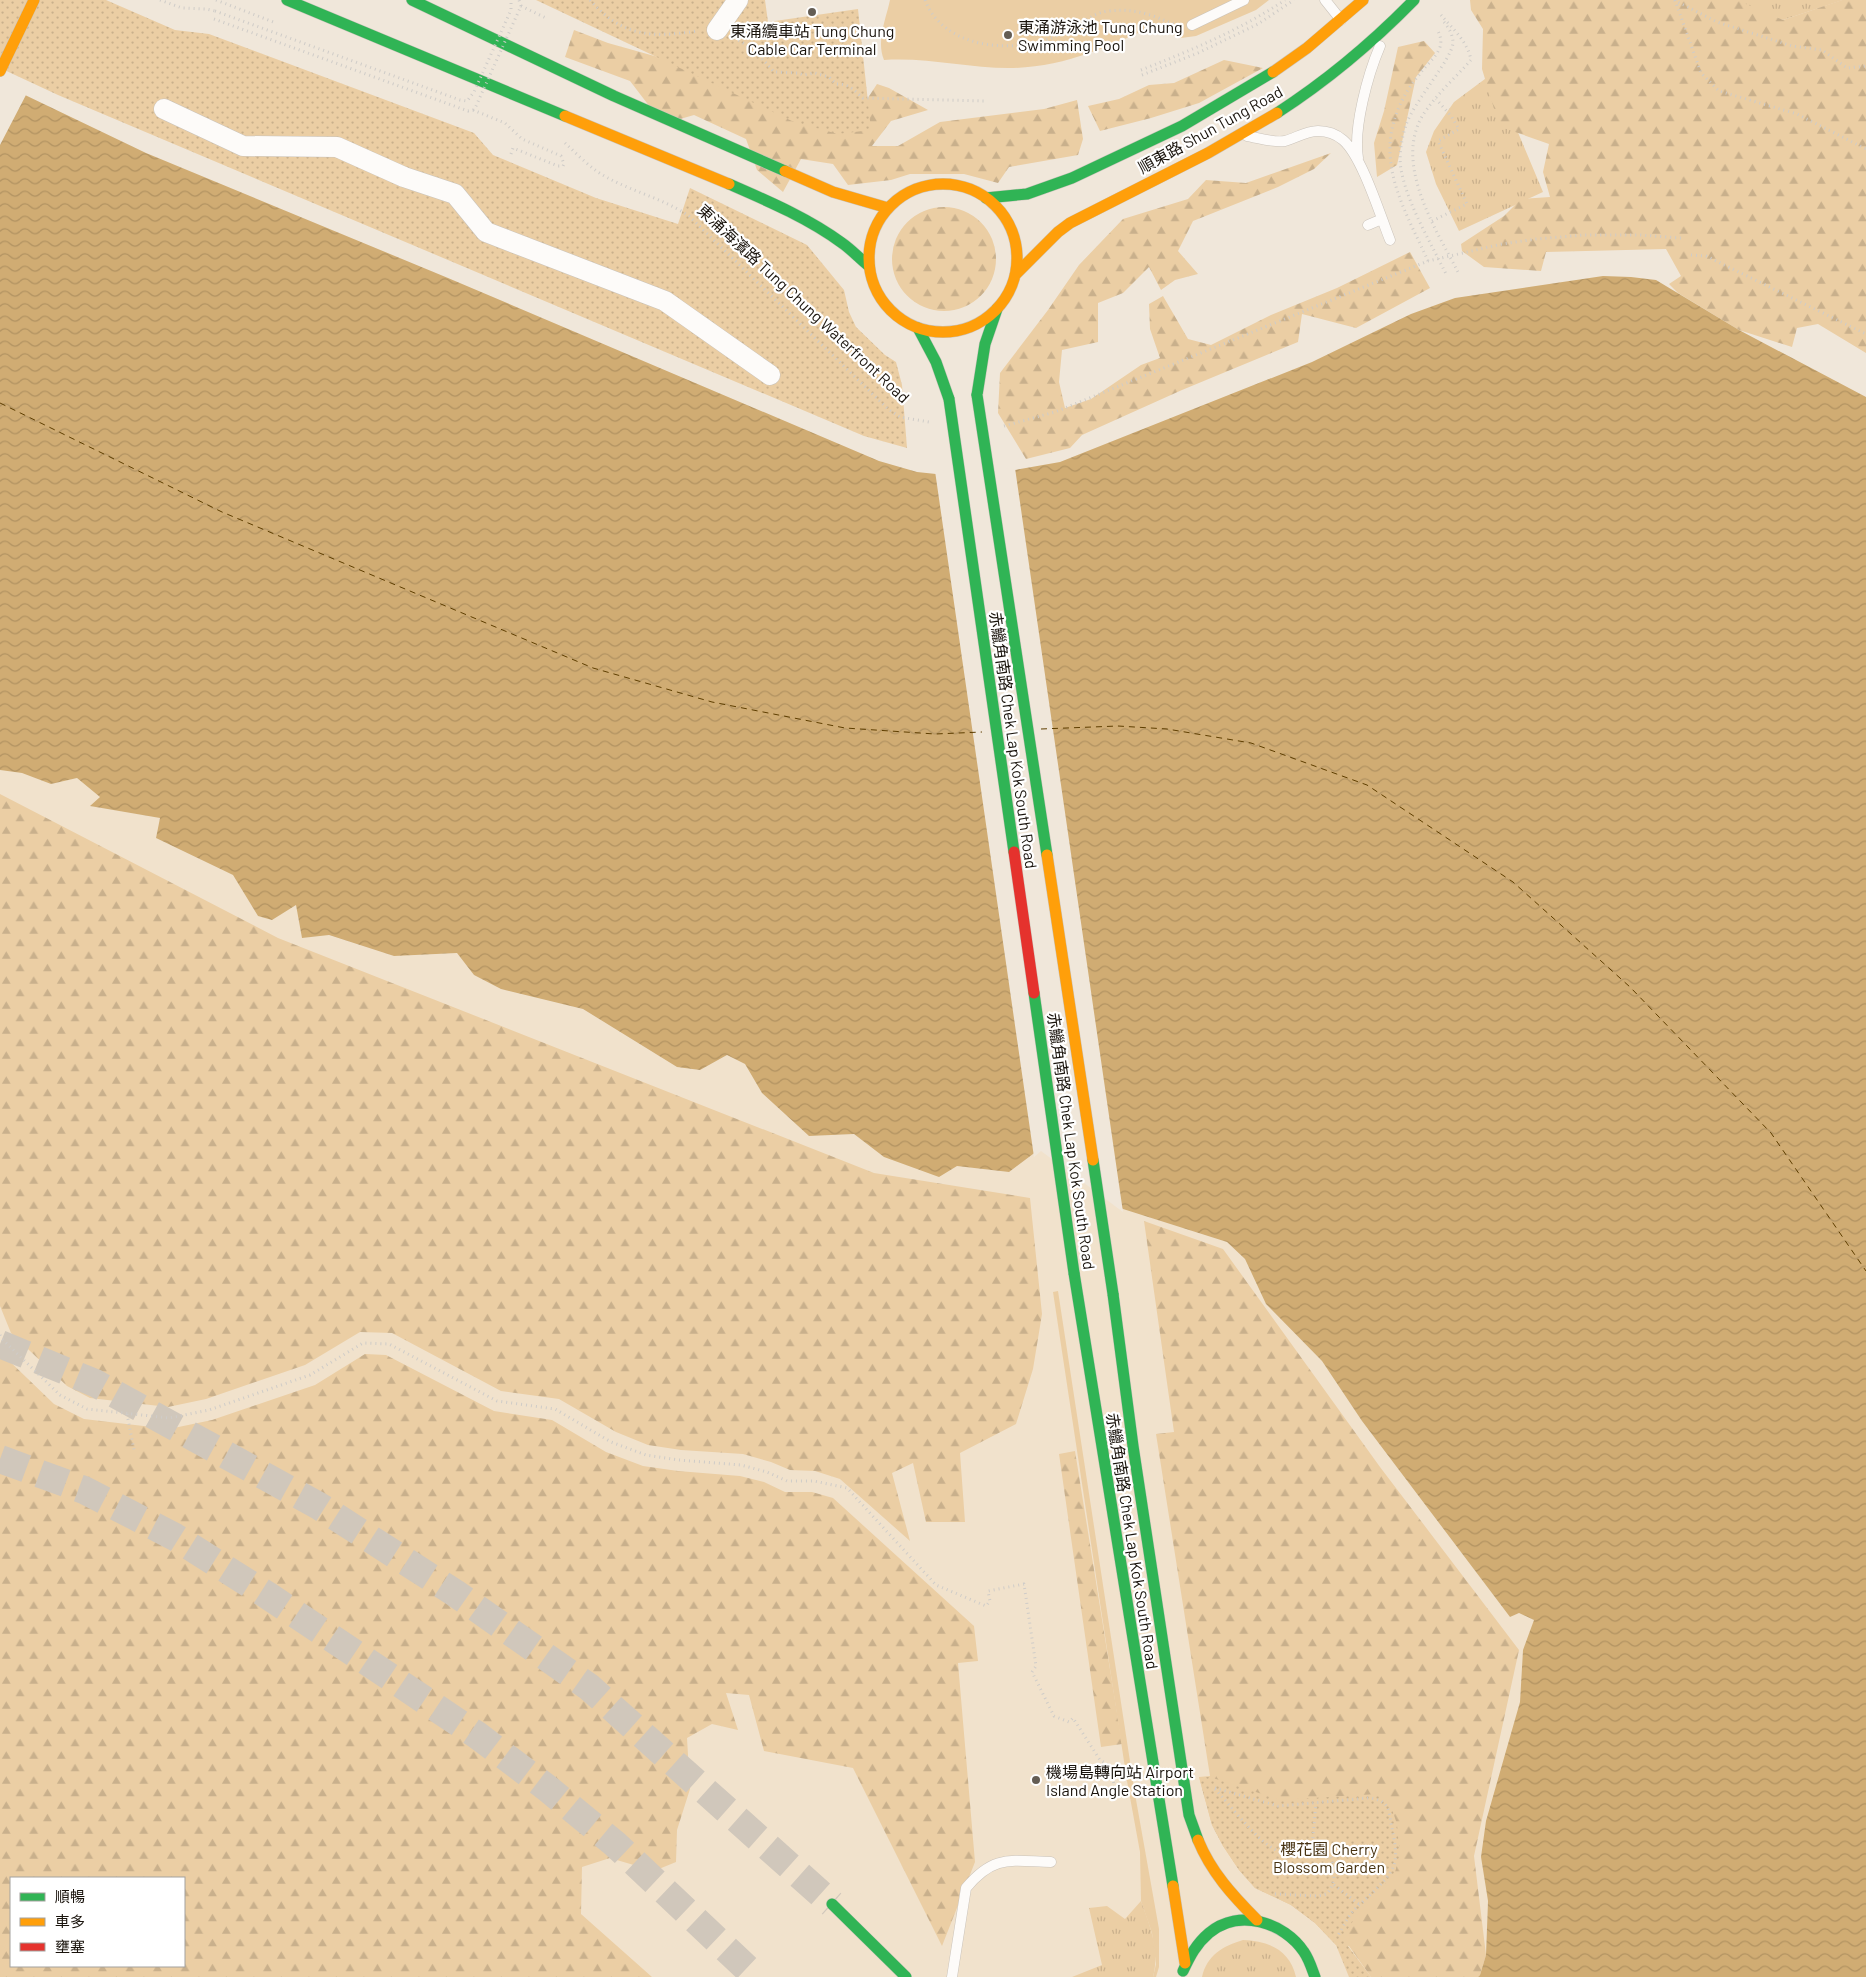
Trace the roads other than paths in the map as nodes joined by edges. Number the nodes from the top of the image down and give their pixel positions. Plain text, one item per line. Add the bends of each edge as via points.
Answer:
1 (34, 0) edge
2 (286, 0) edge
3 (412, 0) edge
4 (738, 0) edge
5 (1244, 0) edge
6 (1325, 0) edge
7 (1364, 0) edge
8 (1414, 0) edge
9 (1342, 21) junction
10 (1192, 25) road end
11 (1387, 28) junction
12 (717, 30) road end
13 (0, 71) edge
14 (164, 108) dead end
15 (1239, 135) junction
16 (1358, 161) junction
17 (986, 198) junction
18 (888, 208) junction
19 (1382, 219) junction
20 (1368, 225) dead end
21 (1390, 240) dead end
22 (869, 266) junction
23 (1015, 275) junction
24 (997, 309) junction
25 (918, 328) junction
26 (770, 375) dead end
27 (1051, 1862) dead end
28 (832, 1904) tunnel mouth
29 (1257, 1920) junction
30 (1185, 1963) junction
31 (1312, 1965) junction
32 (905, 1976) edge
33 (952, 1977) edge
34 (1182, 1977) edge
35 (1315, 1977) edge
36 (1320, 1977) edge

1 - 13 main road
2 - 22 main road, 東涌海濱路 Tung Chung Waterfront Road via 762,198 814,224
3 - 18 main road via 605,92 833,192
4 - 12 street
5 - 10 lane
6 - 9 lane
7 - 9 main road, 順東路 Shun Tung Road
8 - 11 main road, 順東路 Shun Tung Road
9 - 17 main road, 順東路 Shun Tung Road via 1253,86 1150,143 1060,184 1026,194
11 - 15 main road, 順東路 Shun Tung Road via 1313,88
11 - 16 lane via 1376,54 1359,115
14 - 26 street via 244,146 337,147 404,177 455,194 486,232 665,301
15 - 16 lane via 1276,142 1316,131 1326,132 1343,140
15 - 23 main road, 順東路 Shun Tung Road via 1070,223
16 - 19 lane
17 - 18 main road via 962,186 935,184 906,193
17 - 23 main road via 1006,219 1012,232 1017,260
18 - 22 main road via 872,234
19 - 20 lane
19 - 21 lane
22 - 25 main road via 875,287 887,307
23 - 24 main road
24 - 25 main road via 966,329 930,332
24 - 29 main road, 赤鱲角南路 Chek Lap Kok South Road, bridge via 985,344 977,394 1189,1815 1213,1871 1229,1893
25 - 30 main road, 赤鱲角南路 Chek Lap Kok South Road, bridge via 934,354 949,399 1074,1273
27 - 33 lane via 1003,1861 990,1866 966,1888
28 - 32 main road
29 - 30 main road via 1234,1921 1214,1929 1196,1944
29 - 31 main road via 1291,1935 1304,1949
30 - 34 main road
31 - 35 main road
31 - 36 main road

